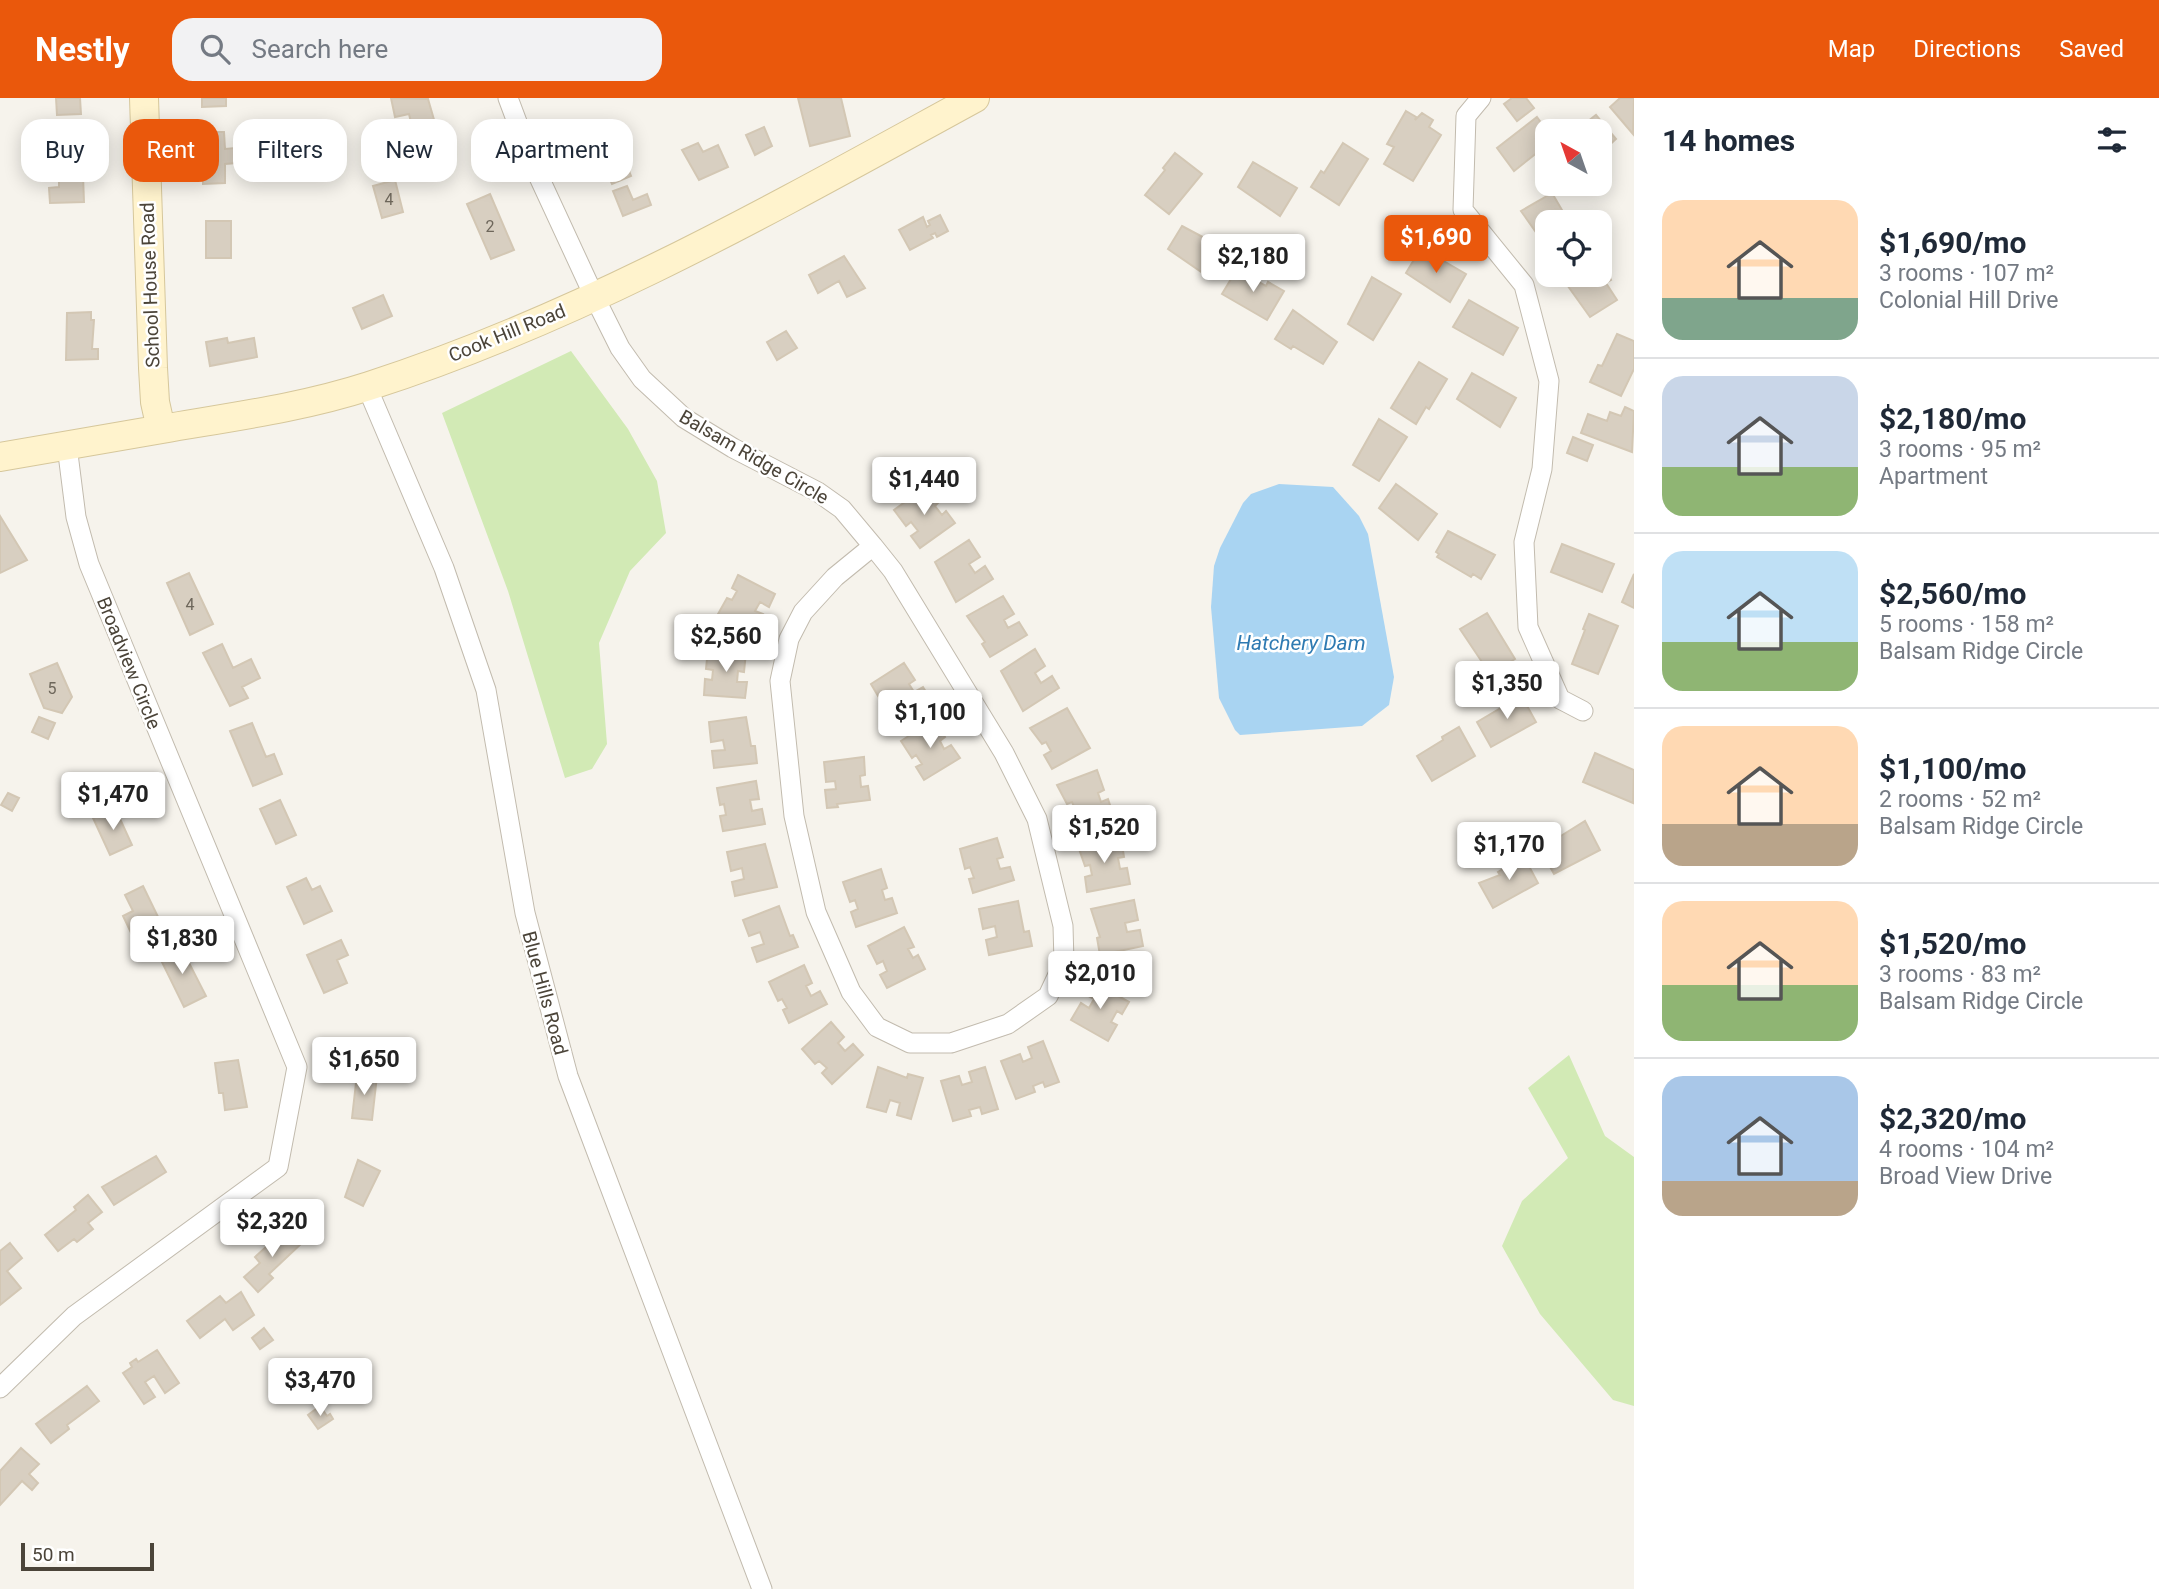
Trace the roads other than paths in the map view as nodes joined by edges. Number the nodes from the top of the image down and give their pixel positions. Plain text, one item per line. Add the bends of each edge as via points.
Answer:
1 (144, 98) edge
2 (509, 98) edge
3 (975, 98) edge
4 (1481, 98) edge
5 (594, 296) junction
6 (368, 387) junction
7 (161, 429) junction
8 (67, 446) junction
9 (0, 457) edge
10 (873, 546) junction
11 (1583, 711) dead end
12 (0, 1388) edge
13 (762, 1589) edge

1 - 7 street, School House Road via 153,379
2 - 5 street, Balsam Ridge Circle via 532,162
3 - 5 street, Cook Hill Road via 713,240
4 - 11 street via 1466,116 1463,210 1524,285 1549,381 1542,469 1524,542 1528,627 1560,699
5 - 6 street, Cook Hill Road
5 - 10 street, Balsam Ridge Circle via 620,348 663,401 733,448 818,492 842,509
6 - 7 street, Cook Hill Road
6 - 13 street, Blue Hills Road via 444,568 486,690 525,913 568,1076
7 - 8 street, Cook Hill Road
8 - 9 street, Cook Hill Road
8 - 12 street, Broadview Circle via 76,517 89,564 296,1067 278,1167 74,1316
10 - 10 street, Balsam Ridge Circle via 893,571 1004,753 1037,819 1063,926 1064,962 1048,996 1008,1024 951,1043 910,1043 877,1027 851,992 816,912 794,816 780,681 789,639 803,612 835,577

